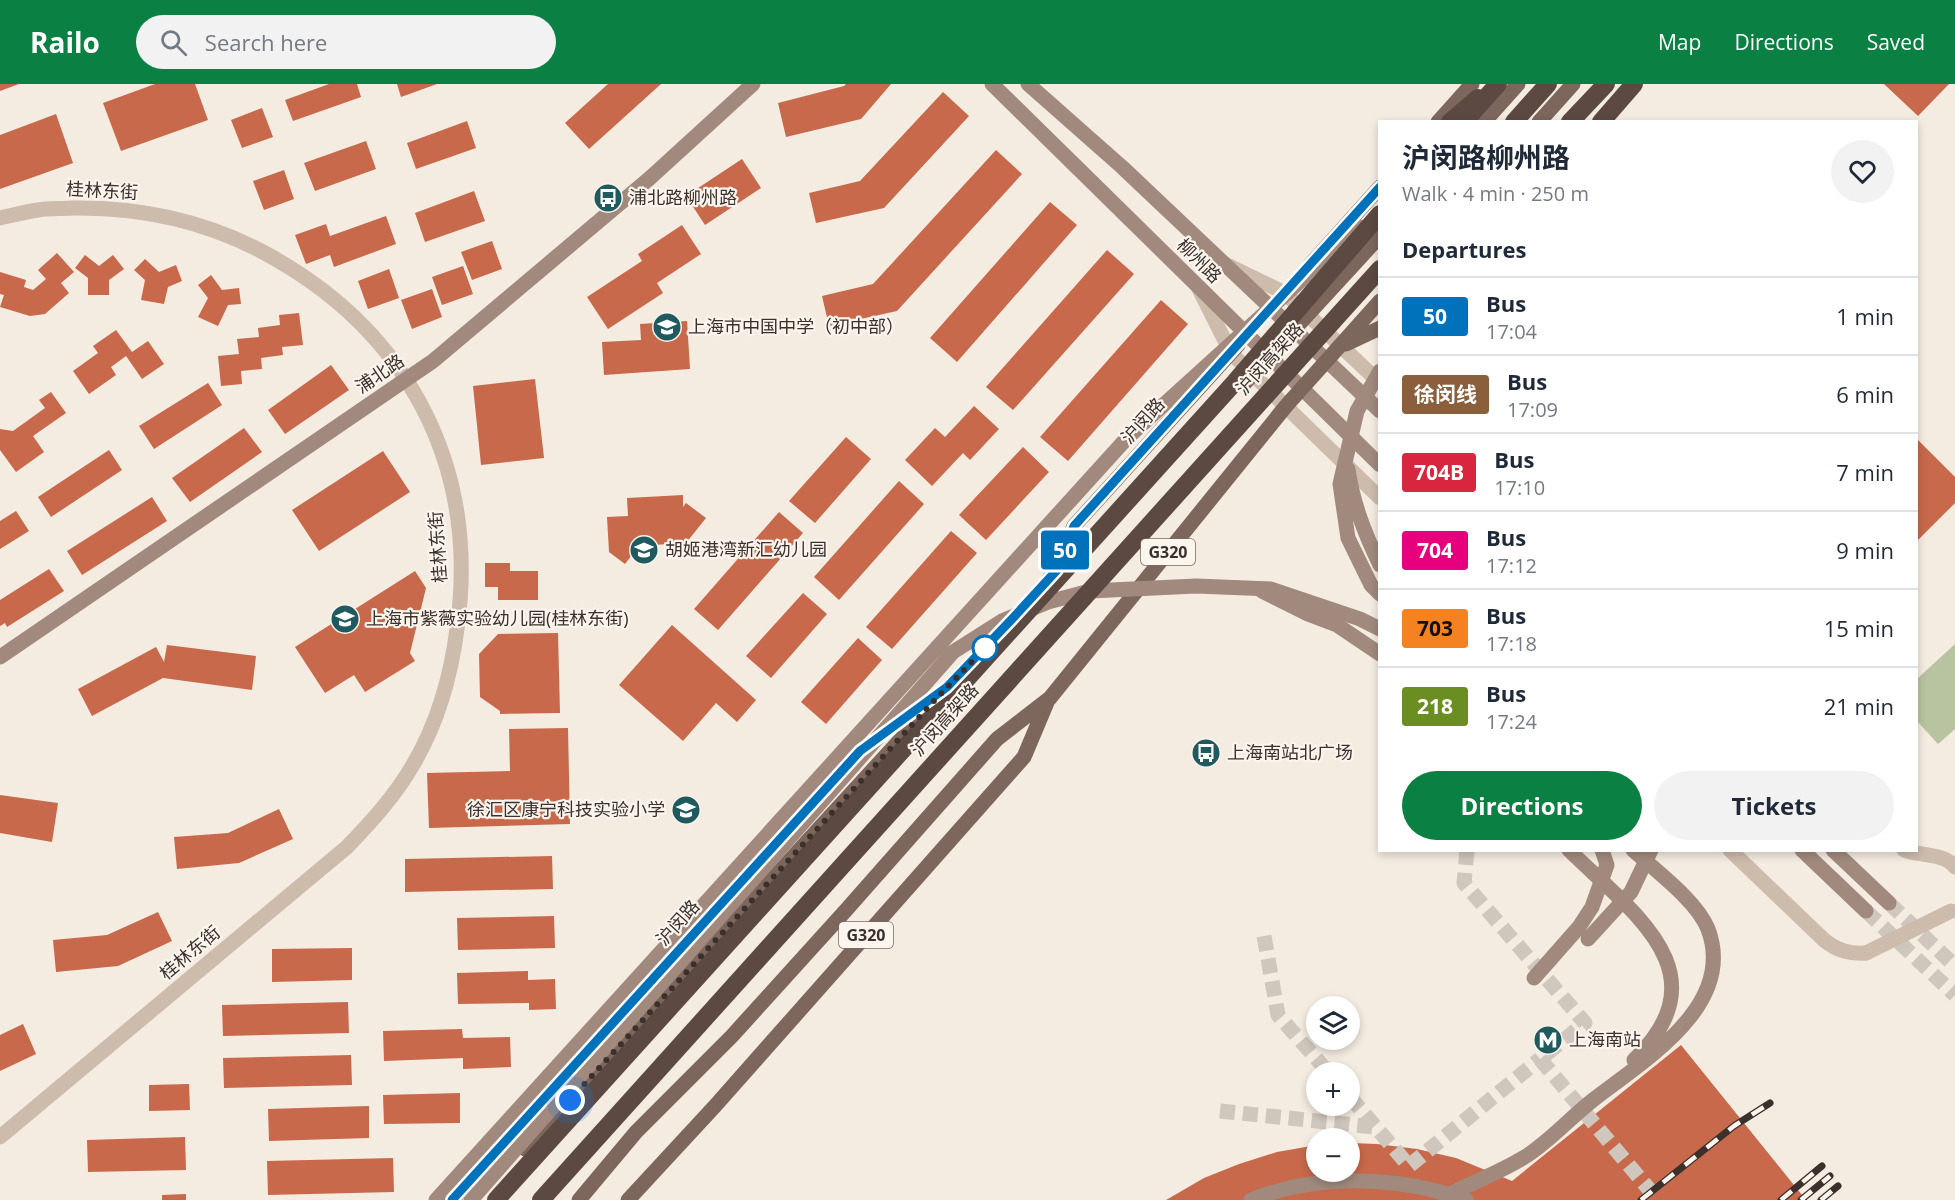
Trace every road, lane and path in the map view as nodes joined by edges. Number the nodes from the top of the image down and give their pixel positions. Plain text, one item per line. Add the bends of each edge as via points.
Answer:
1 (753, 84) edge
2 (992, 84) edge
3 (1028, 84) edge
4 (1498, 84) edge
5 (1518, 84) edge
6 (1548, 84) edge
7 (1573, 84) edge
8 (1606, 84) edge
9 (1635, 84) edge
10 (1480, 88) edge
11 (1440, 120) edge
12 (1452, 120) edge
13 (1465, 120) edge
14 (1466, 120) edge
15 (1486, 120) edge
16 (1516, 120) edge
17 (1541, 120) edge
18 (1572, 120) edge
19 (1602, 120) edge
20 (1378, 189) edge
21 (1378, 211) edge
22 (1378, 216) edge
23 (0, 218) edge
24 (1378, 238) edge
25 (1226, 264) junction
26 (1378, 271) edge
27 (1199, 289) junction
28 (1285, 293) junction
29 (1378, 303) edge
30 (1272, 308) junction
31 (1308, 315) junction
32 (1378, 329) edge
33 (1295, 330) junction
34 (1247, 335) junction
35 (1341, 346) junction
36 (1231, 353) junction
37 (1269, 357) junction
38 (1328, 361) junction
39 (1253, 374) junction
40 (1378, 374) edge
41 (407, 379) junction
42 (1378, 381) edge
43 (1302, 389) junction
44 (1286, 406) junction
45 (1378, 409) edge
46 (1346, 454) junction
47 (1378, 463) edge
48 (1378, 496) edge
49 (1378, 562) edge
50 (1057, 570) junction
51 (1257, 588) junction
52 (1378, 592) edge
53 (1378, 628) edge
54 (1378, 653) edge
55 (0, 657) edge
56 (947, 687) junction
57 (1050, 698) junction
58 (1571, 852) edge
59 (1603, 852) edge
60 (1635, 852) edge
61 (1650, 852) edge
62 (1732, 852) edge
63 (1804, 852) edge
64 (1835, 852) edge
65 (1914, 852) edge
66 (1955, 867) edge
67 (1888, 903) tunnel mouth
68 (1953, 909) edge
69 (1866, 911) tunnel mouth
70 (1588, 939) dead end
71 (1534, 978) dead end
72 (1593, 1100) junction
73 (0, 1137) edge
74 (1450, 1194) junction
75 (436, 1200) edge
76 (452, 1200) edge
77 (471, 1200) edge
78 (479, 1200) edge
79 (496, 1200) edge
80 (541, 1200) edge
81 (579, 1200) edge
82 (628, 1200) edge
83 (1251, 1200) edge
84 (1466, 1200) edge

1 - 41 main road, 浦北路 via 615,208
2 - 27 main road, 柳州路
3 - 25 main road, 柳州路
4 - 14 highway, bridge
5 - 15 main road
6 - 16 highway
7 - 17 main road
8 - 18 highway
9 - 19 highway, bridge
10 - 11 main road
10 - 12 highway
10 - 13 highway
20 - 28 main road, 沪闵路
21 - 75 main road, bridge via 1127,438
22 - 79 highway, 沪闵高架路, bridge via 1235,382
23 - 41 street, 桂林东街 via 40,209 107,207 171,216 234,237 294,268 351,312
24 - 31 main road
25 - 28 street
25 - 30 main road, 柳州路
26 - 80 highway, 沪闵高架路, bridge
27 - 34 main road, 柳州路
27 - 36 street
28 - 30 main road, 沪闵路
28 - 31 street
29 - 35 main road
30 - 33 main road, 柳州路
30 - 34 main road, 沪闵路
31 - 33 main road
31 - 35 street
32 - 35 main road, G320
33 - 37 main road
33 - 38 main road, 柳州路
34 - 36 main road, 沪闵路
34 - 37 main road, 柳州路
35 - 38 main road, G320
35 - 42 street
36 - 39 street
36 - 50 main road, 沪闵路 via 1074,526
37 - 39 main road
37 - 43 main road, 柳州路
38 - 43 main road, G320
38 - 45 main road, 柳州路
39 - 44 street
39 - 50 main road
40 - 46 main road, bridge via 1357,411
41 - 55 main road, 浦北路
41 - 73 street, 桂林东街 via 441,449 456,506 462,562 452,663 437,714 415,763 381,812 347,847
43 - 44 main road, G320
43 - 47 main road, 柳州路
44 - 48 street
44 - 57 main road, G320
46 - 49 main road, bridge via 1354,506
46 - 52 main road, bridge via 1340,484 1348,538
50 - 56 main road, 沪闵路
51 - 53 main road, bridge via 1271,589
51 - 54 main road via 1337,625
51 - 77 main road, bridge via 1196,586 1090,591 1048,602 1002,621 954,652
56 - 76 main road, 沪闵路 via 860,751
56 - 78 main road, 沪闵路
57 - 81 main road, G320 via 997,739 848,909 732,1036 636,1132
57 - 82 main road, G320 via 1024,757
58 - 72 main road, bridge via 1655,937 1666,958 1673,988 1668,1015 1647,1048
59 - 71 main road via 1606,865 1592,908
60 - 72 main road, bridge via 1698,909 1714,955 1707,989 1689,1020 1657,1053
61 - 70 main road via 1631,892
62 - 68 street, bridge via 1824,940 1851,954 1866,953
63 - 69 main road
64 - 67 main road
65 - 66 street
72 - 74 main road, bridge via 1524,1158
74 - 83 main road, bridge via 1405,1184 1328,1182
74 - 84 main road, bridge

